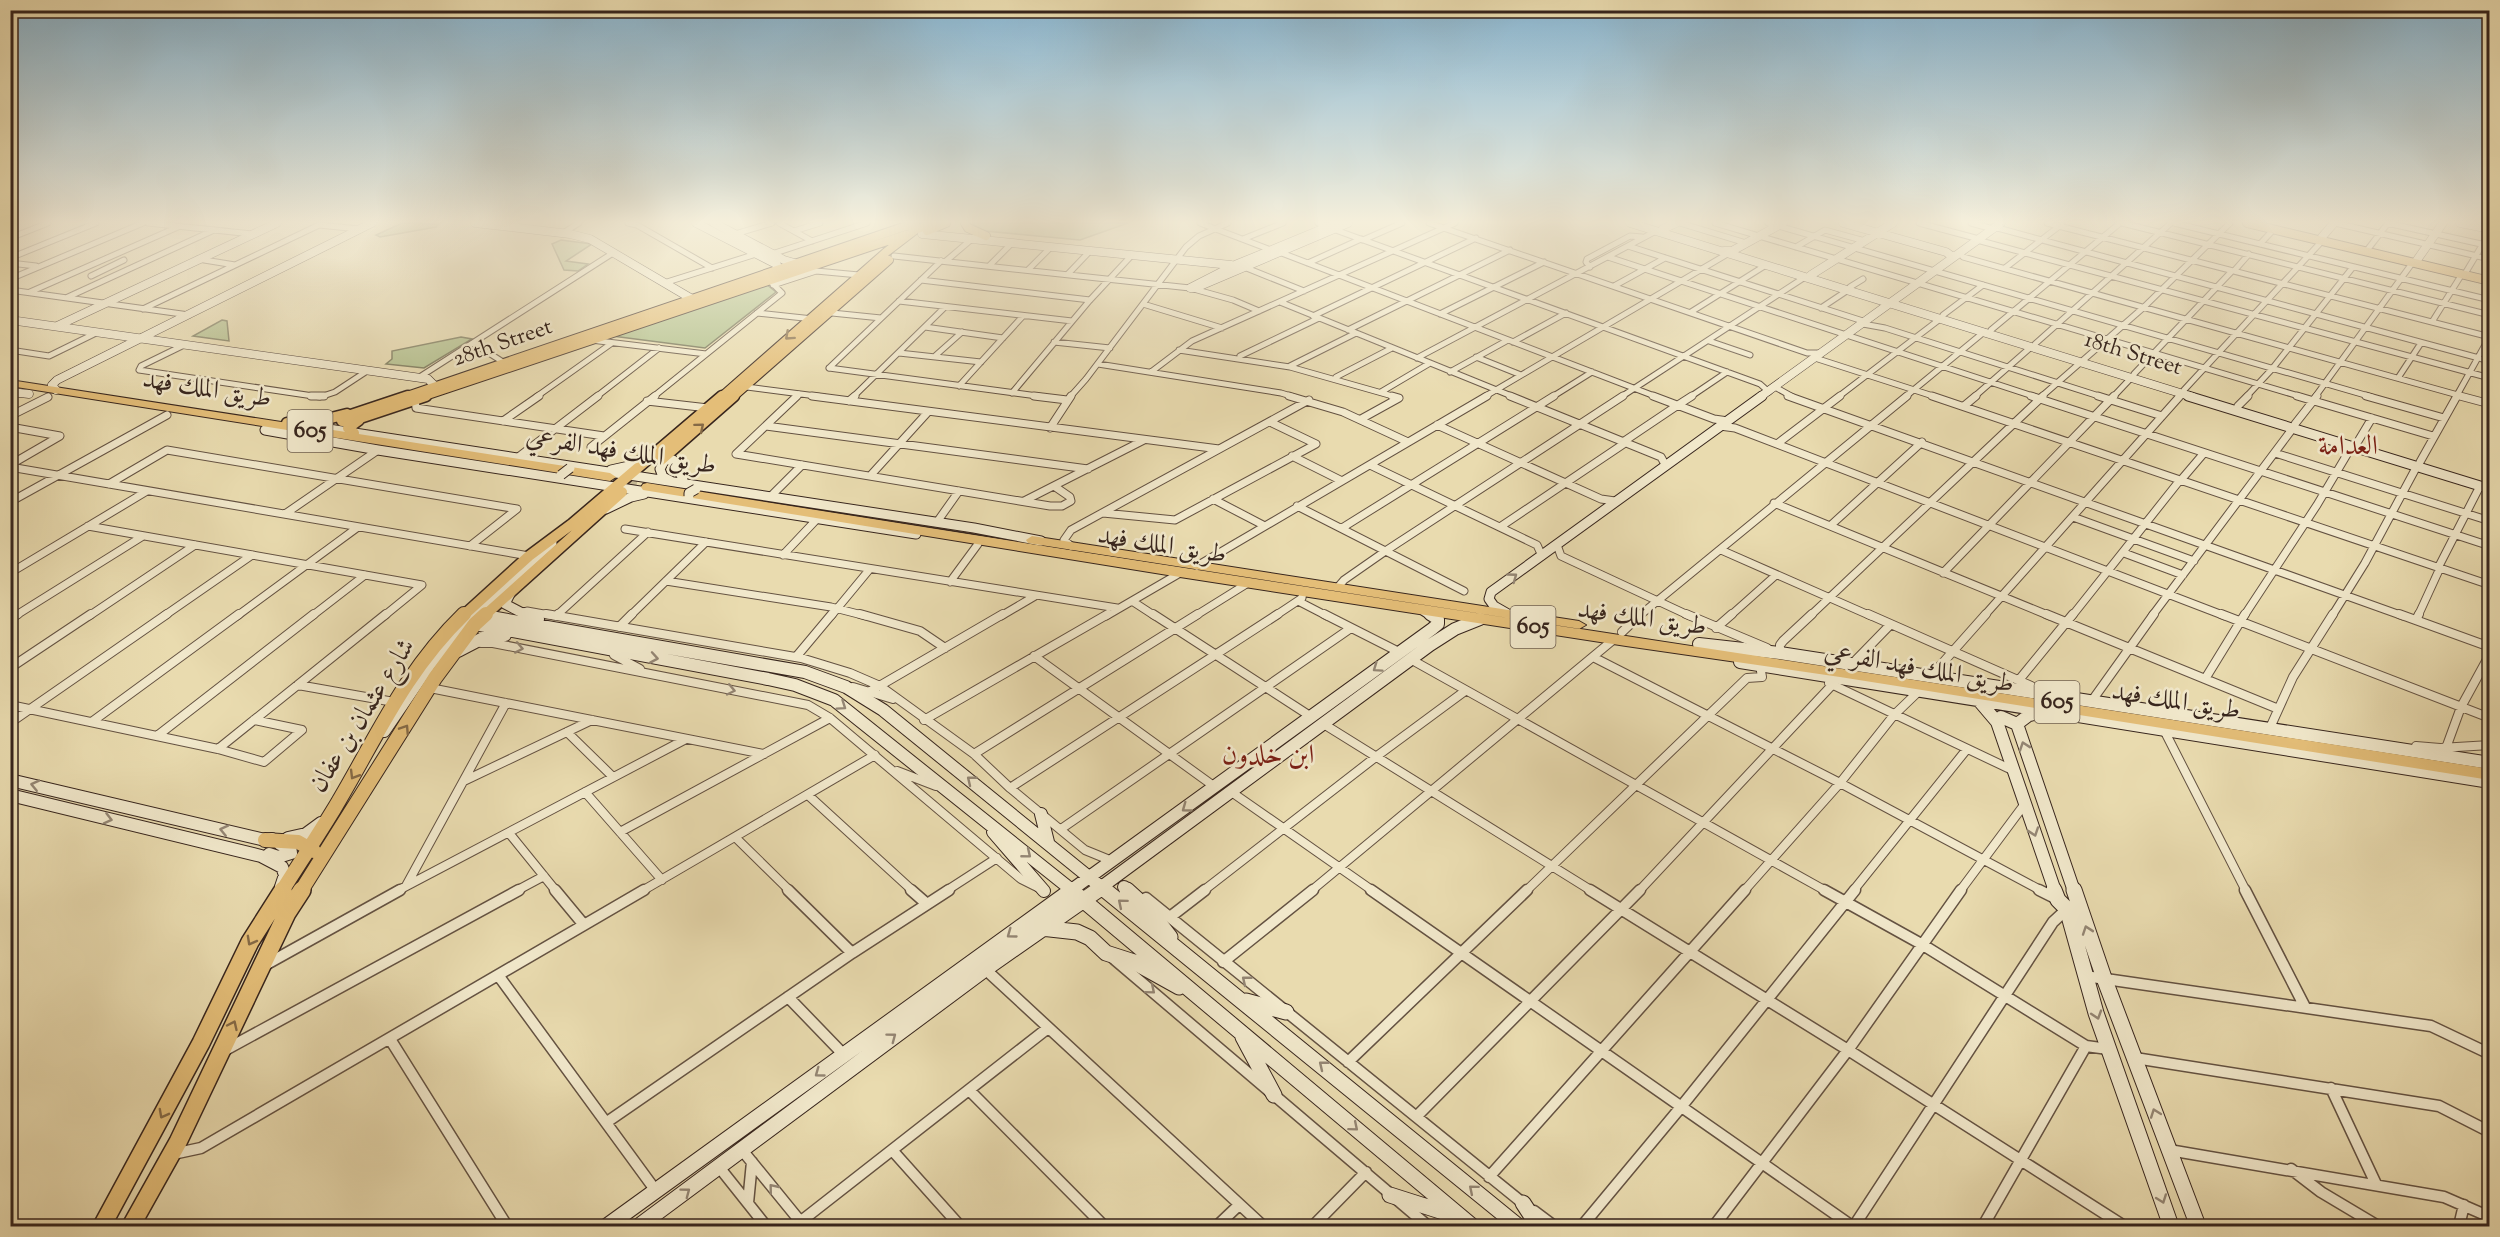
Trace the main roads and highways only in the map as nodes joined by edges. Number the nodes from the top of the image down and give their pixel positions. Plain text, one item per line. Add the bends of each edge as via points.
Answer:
1 (764, 281) edge
2 (766, 281) edge
3 (852, 281) edge
4 (864, 281) edge
5 (10, 383) edge
6 (54, 389) junction
7 (10, 391) edge
8 (377, 409) junction
9 (287, 423) road end
10 (354, 433) road end
11 (666, 453) junction
12 (631, 483) junction
13 (593, 512) junction
14 (1045, 547) junction
15 (1620, 638) junction
16 (2412, 757) junction
17 (2490, 769) edge
18 (2490, 775) edge
19 (265, 840) road end
20 (309, 847) junction
21 (313, 873) junction
22 (118, 1199) junction
23 (102, 1227) edge
24 (109, 1227) edge
25 (131, 1227) edge

1 - 8 main road, 28th Street via 692,299
2 - 8 main road, 28th Street
3 -> 11 main road, شارع عثمان بن عفان via 708,408
11 -> 4 main road, شارع عثمان بن عفان via 832,313
5 - 6 highway, طريق الملك فهد / 605
6 - 7 highway, طريق الملك فهد / 605
6 - 12 highway, طريق الملك فهد / 605
6 - 12 highway, طريق الملك فهد / 605 via 167,415
8 - 9 main road
8 - 10 main road via 351,424 348,428
11 - 12 main road, شارع عثمان بن عفان
12 - 13 main road, شارع عثمان بن عفان
12 - 14 highway, طريق الملك فهد / 605
13 -> 20 main road, شارع عثمان بن عفان via 529,556 423,658
21 -> 13 main road, شارع عثمان بن عفان via 476,620
14 - 15 highway, طريق الملك فهد / 605 via 1248,583 1301,597
14 - 15 highway, طريق الملك فهد / 605 via 1071,546 1338,587 1508,614
15 - 16 highway, طريق الملك فهد / 605
15 - 16 highway, طريق الملك فهد / 605 via 1699,644
16 - 17 highway, طريق الملك فهد / 605
16 - 18 highway, طريق الملك فهد / 605
19 - 20 main road
20 - 21 main road via 317,863
20 -> 22 main road, شارع عثمان بن عفان via 250,942
25 -> 21 main road, شارع عثمان بن عفان via 171,1155 287,913
22 - 23 main road, شارع عثمان بن عفان
22 - 24 main road

